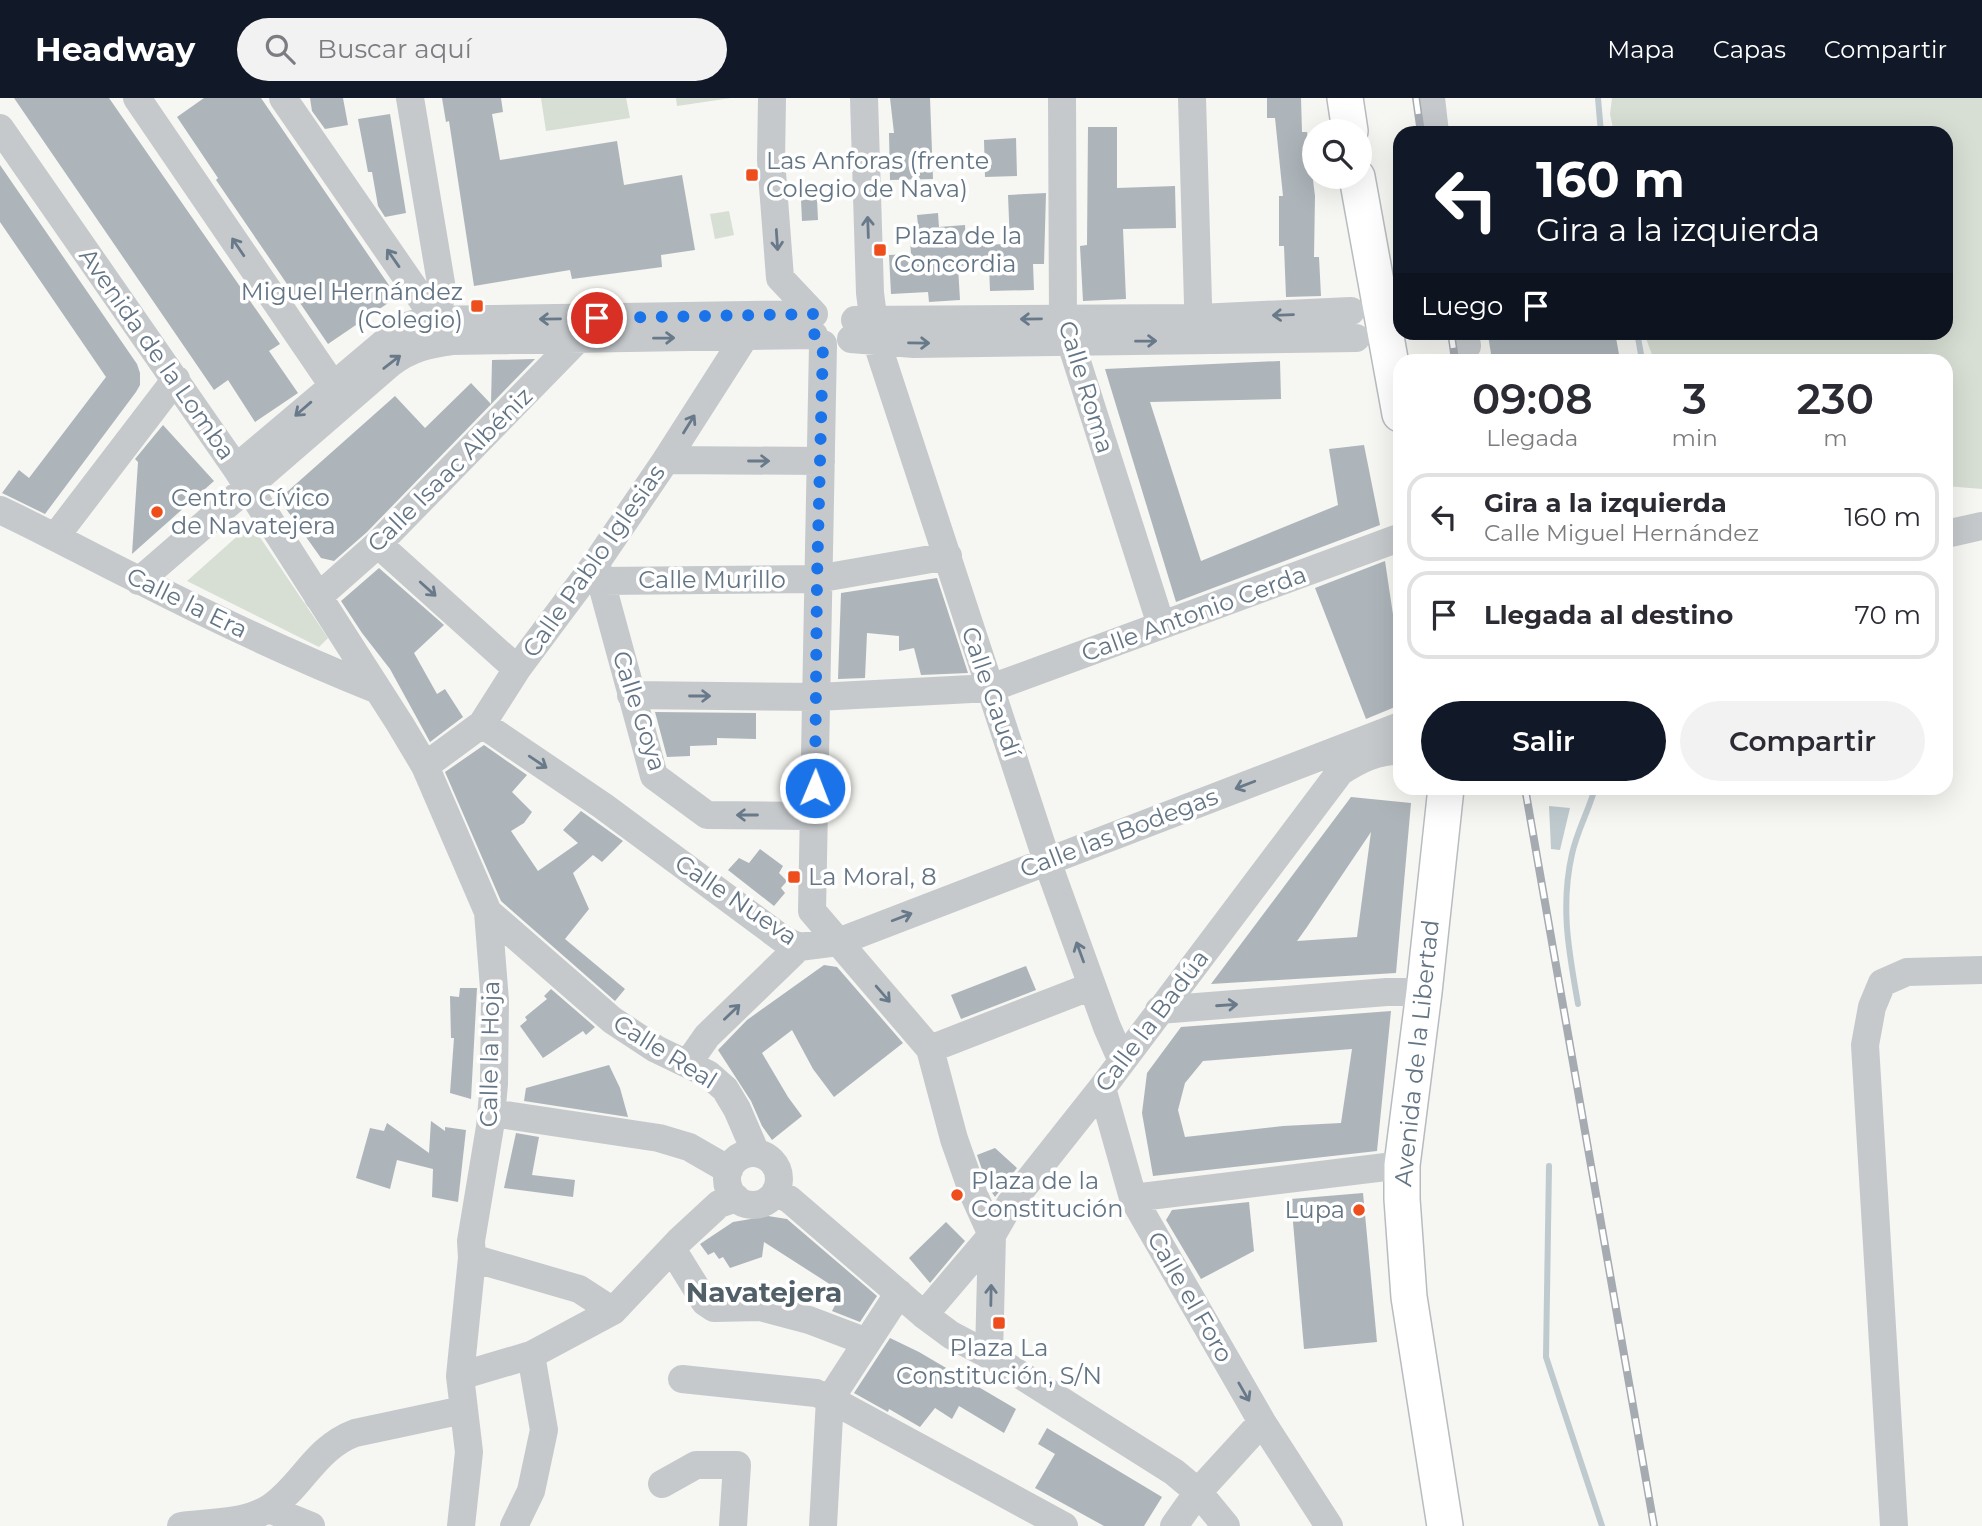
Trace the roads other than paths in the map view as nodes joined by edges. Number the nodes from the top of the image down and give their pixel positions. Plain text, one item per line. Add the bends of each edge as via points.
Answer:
1 (137, 98) edge
2 (283, 98) edge
3 (410, 98) edge
4 (772, 98) edge
5 (864, 98) edge
6 (1062, 98) edge
7 (1192, 98) edge
8 (1345, 98) edge
9 (1431, 98) edge
10 (1348, 119) edge
11 (1434, 126) edge
12 (0, 128) edge
13 (1359, 189) edge
14 (780, 278) junction
15 (438, 312) junction
16 (1354, 325) dead end
17 (746, 327) junction
18 (863, 329) junction
19 (1067, 330) junction
20 (1199, 330) junction
21 (817, 331) junction
22 (578, 339) junction
23 (1393, 375) edge
24 (176, 379) junction
25 (332, 384) junction
26 (667, 460) junction
27 (821, 461) junction
28 (242, 477) junction
29 (0, 510) edge
30 (1982, 526) edge
31 (1953, 532) edge
32 (56, 536) junction
33 (1393, 540) edge
34 (378, 544) junction
35 (948, 556) junction
36 (598, 572) junction
37 (817, 579) junction
38 (139, 580) junction
39 (318, 597) junction
40 (1161, 625) junction
41 (517, 669) junction
42 (991, 688) junction
43 (377, 690) junction
44 (631, 695) junction
45 (817, 697) junction
46 (482, 724) junction
47 (1393, 729) edge
48 (1362, 740) junction
49 (1393, 751) edge
50 (425, 766) junction
51 (1295, 766) junction
52 (1340, 772) junction
53 (1445, 795) edge
54 (1312, 809) junction
55 (815, 816) junction
56 (1047, 860) junction
57 (488, 912) junction
58 (838, 942) junction
59 (799, 947) junction
60 (1982, 970) edge
61 (1092, 986) junction
62 (1424, 992) junction
63 (1159, 1010) junction
64 (930, 1049) junction
65 (1122, 1061) junction
66 (688, 1063) junction
67 (1102, 1088) junction
68 (492, 1113) junction
69 (756, 1153) junction
70 (1402, 1165) junction
71 (729, 1170) junction
72 (775, 1193) junction
73 (736, 1198) junction
74 (1133, 1198) junction
75 (992, 1235) junction
76 (672, 1249) junction
77 (471, 1258) junction
78 (899, 1293) junction
79 (612, 1311) junction
80 (923, 1315) junction
81 (867, 1342) junction
82 (531, 1355) junction
83 (989, 1355) junction
84 (460, 1376) junction
85 (682, 1379) dead end
86 (830, 1399) junction
87 (463, 1410) junction
88 (1262, 1422) junction
89 (662, 1485) dead end
90 (1198, 1492) junction
91 (269, 1508) junction
92 (181, 1526) edge
93 (311, 1526) edge
94 (461, 1526) edge
95 (514, 1526) edge
96 (733, 1526) edge
97 (823, 1526) edge
98 (1064, 1526) edge
99 (1174, 1526) edge
100 (1226, 1526) edge
101 (1329, 1526) edge
102 (1445, 1526) edge
103 (1894, 1526) edge

25 -> 1 street
15 -> 2 street via 425,304
3 - 15 street via 443,295
4 -> 14 street via 771,160
18 -> 5 street, Calle Gaudí
6 - 19 street, Calle Roma
7 - 20 street
8 - 10 main road
9 - 11 street
12 - 24 street, Avenida de la Lomba
13 - 23 main road
14 - 17 street, Calle Pablo Iglesias
14 - 21 street
17 -> 15 street
15 - 25 street via 407,326
16 - 20 street
17 - 21 street
22 -> 17 street
26 -> 17 street, Calle Pablo Iglesias
18 - 19 street via 914,344
18 - 21 street via 833,347
18 - 21 street via 850,310 831,302 821,306
18 - 35 street, Calle Gaudí
19 - 20 street
19 - 40 street, Calle Roma
21 - 27 street
28 -> 22 street via 405,352 452,341
22 - 34 street, Calle Isaac Albéniz
24 - 28 street, Avenida de la Lomba
24 - 32 street
25 -> 28 street
26 -> 27 street
26 - 36 street, Calle Pablo Iglesias
27 - 37 street
28 - 38 street
28 - 39 street, Avenida de la Lomba
29 - 32 street, Calle la Era
30 - 31 street
32 - 38 street, Calle la Era
33 - 40 street, Calle Antonio Cerda
34 - 39 street, Calle Isaac Albéniz
34 -> 41 street
35 - 37 street, Calle Murillo
35 - 42 street, Calle Gaudí
36 - 37 street, Calle Murillo
36 - 41 street, Calle Pablo Iglesias
36 - 44 street, Calle Goya
37 - 45 street
38 - 43 street, Calle la Era
39 - 43 street, Avenida de la Lomba
40 - 42 street, Calle Antonio Cerda
41 - 46 street, Calle Pablo Iglesias
42 - 45 street, Calle Antonio Cerda
42 - 56 street, Calle Gaudí
43 - 50 street, Calle la Hoja
44 -> 45 street, Calle Antonio Cerda
55 -> 44 street, Calle Goya via 707,815 654,776
45 - 55 street
46 - 50 street, Calle Pablo Iglesias
46 -> 59 street, Calle Nueva
47 - 48 street, Calle las Bodegas
48 - 51 street, Calle las Bodegas
48 - 52 street
49 - 52 street, Calle la Badúa via 1355,762
50 - 57 street, Calle la Hoja
51 - 54 street
51 -> 56 street, Calle las Bodegas
52 - 54 street, Calle la Badúa
53 - 62 main road, Avenida de la Libertad
54 - 63 street, Calle la Badúa
55 - 58 street via 812,911
58 -> 56 street, Calle las Bodegas
61 -> 56 street, Calle Gaudí
57 - 66 street, Calle Real via 612,1020 656,1049
57 - 68 street, Calle la Hoja via 495,1001
58 - 59 street, Calle Nueva
58 -> 64 street
66 -> 59 street via 707,1036
60 - 103 street via 1907,972 1882,983 1865,1045
61 - 64 street
61 - 65 street, Calle Gaudí
63 -> 62 street
62 - 70 main road, Avenida de la Libertad
63 - 65 street, Calle la Badúa
64 - 75 street via 954,1139
65 - 67 street, Calle la Badúa
66 - 69 street, Calle Real via 724,1089
67 - 74 street, Calle el Foro
67 - 75 street, Calle la Badúa via 1010,1204
68 - 71 street via 659,1138 689,1147
68 - 77 street, Calle la Hoja
69 - 71 street via 735,1160
69 - 72 street via 775,1165 779,1174
70 - 74 street
70 - 102 main road, Avenida de la Libertad via 1409,1297
71 - 73 street via 729,1188
72 - 73 street via 760,1204
72 - 78 street via 789,1199
73 - 76 street via 719,1204
74 -> 88 street, Calle el Foro
75 - 80 street, Calle la Badúa
83 -> 75 street, Calle la Badúa
76 - 79 street
76 - 81 street via 705,1302 714,1308 760,1307
77 - 79 street via 579,1289
77 - 84 street, Calle la Hoja
78 - 80 street
78 - 81 street
79 - 82 street
80 - 83 street
81 - 86 street
82 - 84 street
82 - 95 street via 544,1430 531,1492
83 - 90 street via 1174,1472
84 - 87 street, Calle la Hoja
85 - 86 street
86 - 97 street
86 - 98 street
87 - 91 street via 341,1439
87 - 94 street, Calle la Hoja via 469,1452
88 - 90 street
88 - 101 street, Calle el Foro
89 - 96 street via 696,1465 737,1465
90 - 99 street
90 - 100 street
91 - 92 street via 248,1518
91 - 93 street

